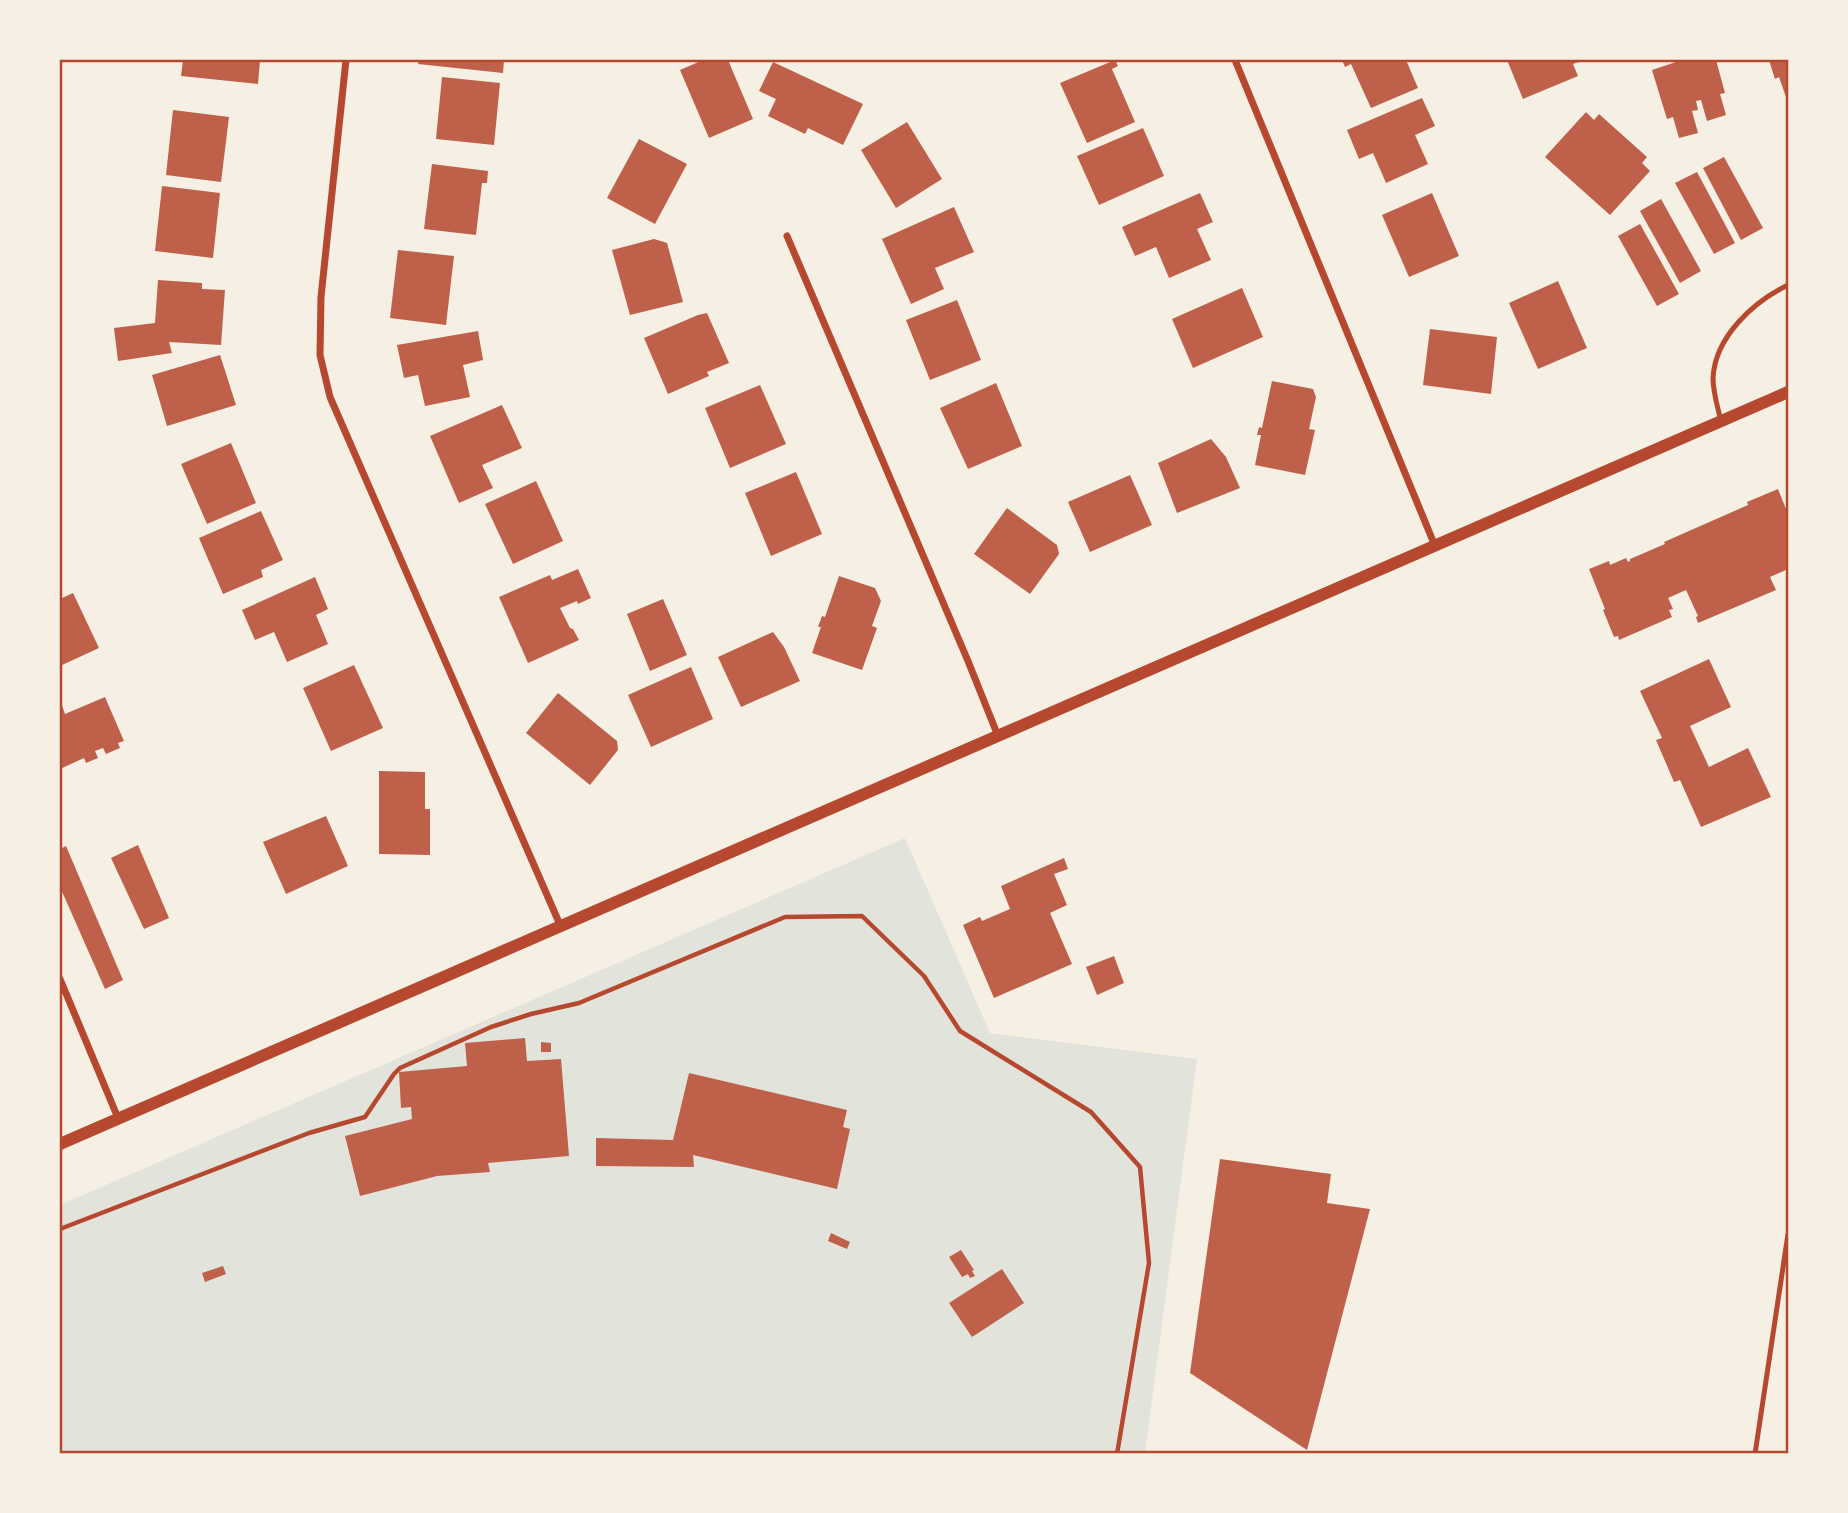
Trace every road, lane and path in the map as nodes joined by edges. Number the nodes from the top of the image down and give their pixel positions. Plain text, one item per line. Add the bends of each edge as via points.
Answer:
1 (346, 60) edge
2 (1236, 60) edge
3 (786, 236) dead end
4 (1788, 285) edge
5 (1788, 392) edge
6 (1721, 421) junction
7 (1435, 545) junction
8 (998, 736) junction
9 (561, 927) junction
10 (60, 979) edge
11 (118, 1118) junction
12 (60, 1143) edge
13 (60, 1229) edge
14 (1788, 1234) edge
15 (1117, 1454) edge
16 (1755, 1454) edge

1 - 9 street via 321,297 320,355 330,397
2 - 7 street
3 - 8 street
4 - 6 lane via 1744,315 1723,347 1713,377
5 - 6 street
6 - 7 street
7 - 8 street
8 - 9 street
9 - 11 street
10 - 11 street
11 - 12 street
13 - 15 path via 309,1133 365,1117 400,1068 491,1027 579,1003 785,917 862,916 924,976 960,1031 1091,1112 1140,1167 1149,1264
14 - 16 lane

